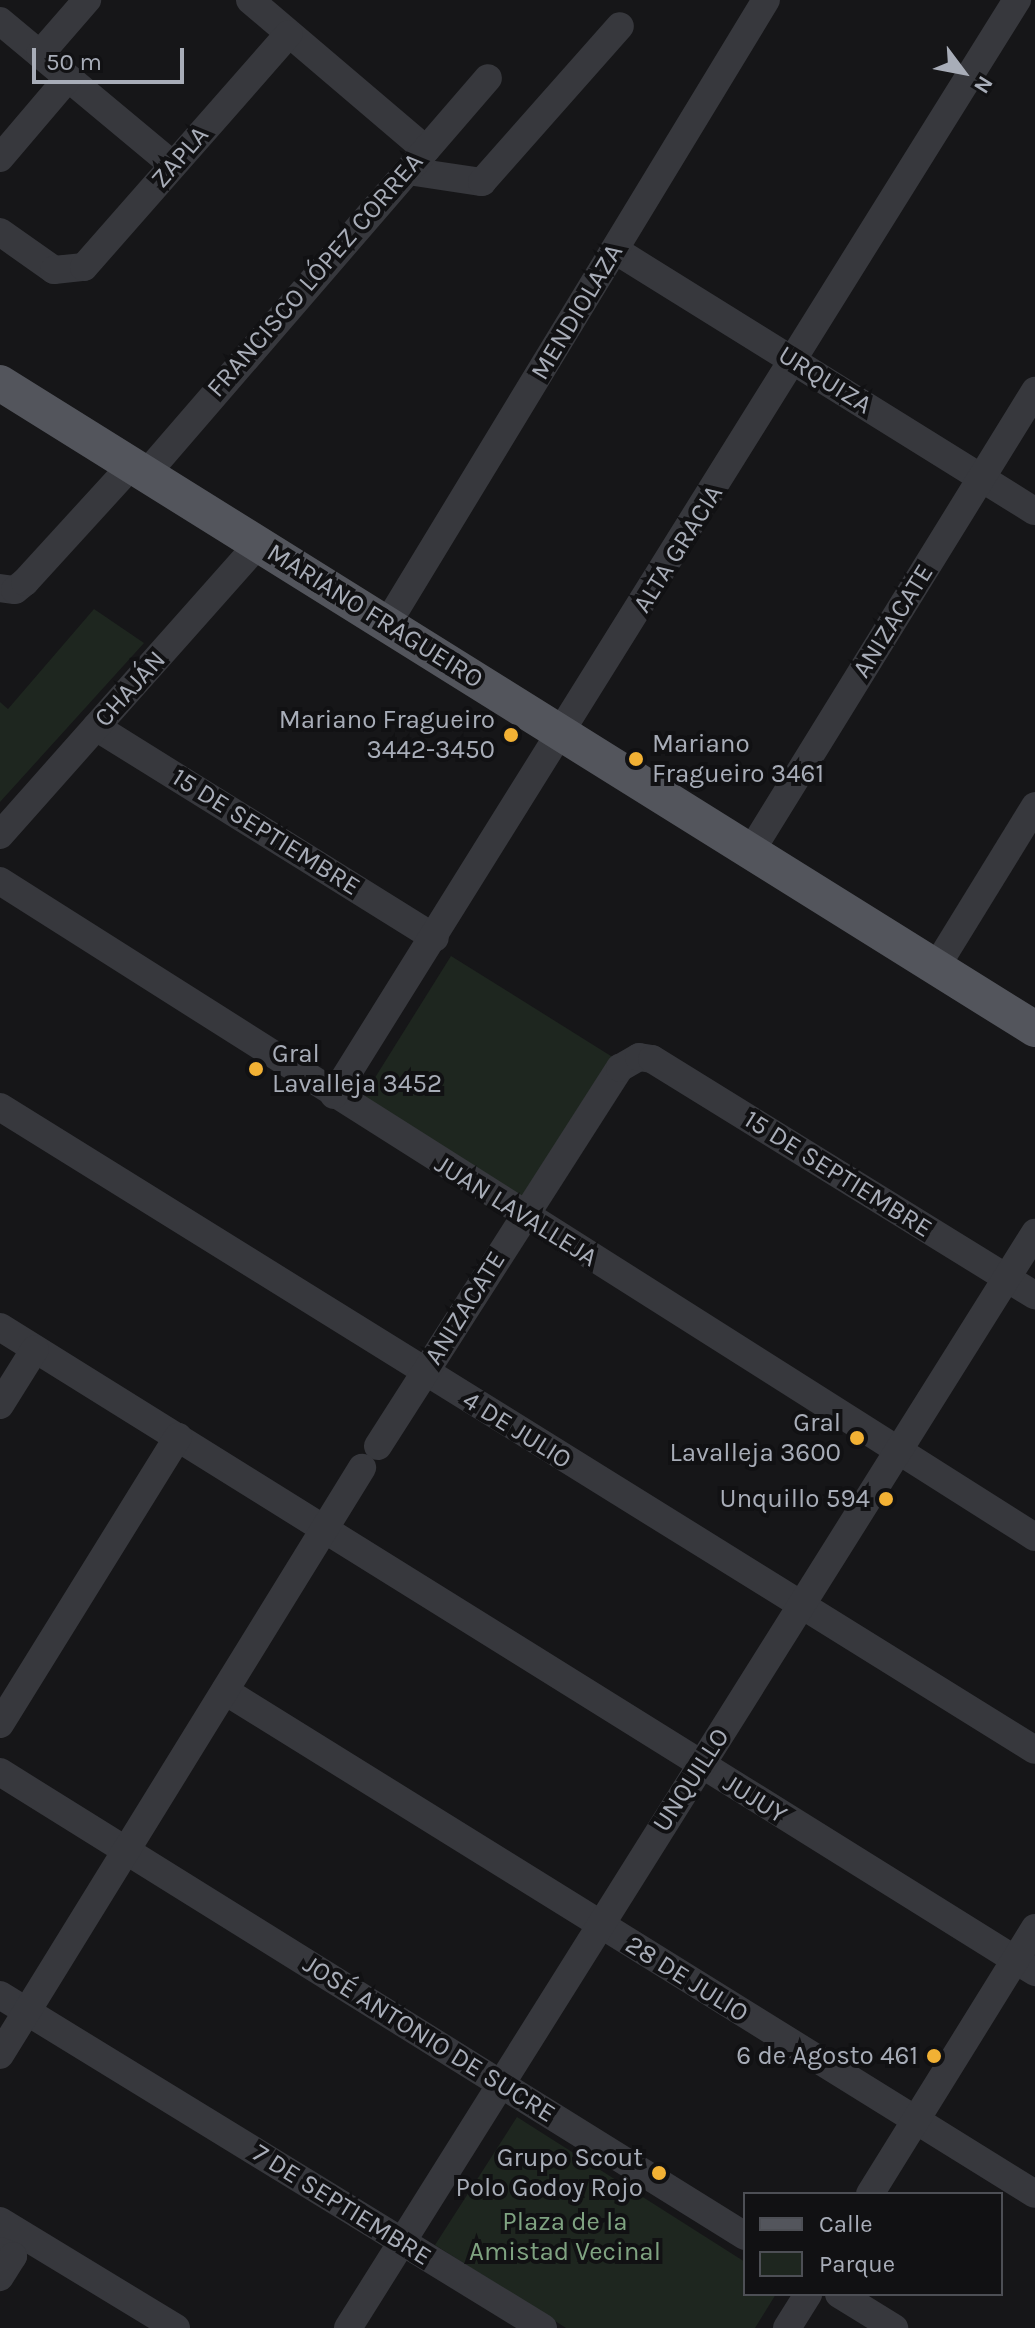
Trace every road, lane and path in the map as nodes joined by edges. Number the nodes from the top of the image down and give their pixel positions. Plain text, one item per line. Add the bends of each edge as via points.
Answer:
1 (87, 0) edge
2 (250, 0) edge
3 (766, 0) edge
4 (1017, 0) edge
5 (0, 21) edge
6 (620, 26) dead end
7 (289, 34) junction
8 (40, 54) junction
9 (68, 78) junction
10 (488, 78) dead end
11 (0, 158) edge
12 (417, 160) junction
13 (173, 165) junction
14 (0, 232) edge
15 (615, 250) junction
16 (794, 361) junction
17 (0, 383) edge
18 (1035, 391) edge
19 (133, 476) junction
20 (982, 478) junction
21 (1035, 511) edge
22 (259, 543) junction
23 (5, 594) edge
24 (387, 624) junction
25 (96, 727) junction
26 (564, 735) junction
27 (1035, 806) edge
28 (0, 835) edge
29 (751, 851) junction
30 (0, 881) edge
31 (435, 938) junction
32 (936, 967) junction
33 (1035, 1029) edge
34 (639, 1057) joint
35 (334, 1095) junction
36 (0, 1107) edge
37 (523, 1217) junction
38 (1035, 1233) edge
39 (1007, 1279) junction
40 (1035, 1296) edge
41 (0, 1327) edge
42 (35, 1349) junction
43 (424, 1373) junction
44 (0, 1405) edge
45 (178, 1437) junction
46 (898, 1451) junction
47 (324, 1529) junction
48 (1035, 1537) edge
49 (803, 1606) junction
50 (225, 1691) junction
51 (0, 1724) edge
52 (1035, 1750) edge
53 (701, 1766) junction
54 (0, 1772) edge
55 (126, 1850) junction
56 (598, 1924) junction
57 (1035, 1928) edge
58 (1025, 1966) edge
59 (0, 1995) edge
60 (27, 2012) junction
61 (0, 2055) edge
62 (499, 2083) junction
63 (916, 2120) junction
64 (1029, 2186) edge
65 (871, 2192) edge
66 (0, 2221) edge
67 (743, 2235) edge
68 (401, 2242) junction
69 (0, 2251) edge
70 (0, 2277) edge
71 (807, 2296) edge
72 (842, 2296) edge
73 (176, 2328) edge
74 (348, 2328) edge
75 (543, 2328) edge
76 (787, 2328) edge
77 (894, 2328) edge

1 - 8 street
2 - 7 street
3 - 15 street, MENDIOLAZA
4 - 16 street, ALTA GRACIA
5 - 8 street
6 - 12 street via 482,182
7 - 12 street
7 - 13 street, ZAPLA
8 - 9 street
9 - 11 street
9 - 13 street
10 - 12 street, FRANCISCO LÓPEZ CORREA
12 - 19 street, FRANCISCO LÓPEZ CORREA
13 - 14 street, ZAPLA via 84,267 68,274
15 - 16 street, URQUIZA
15 - 24 street, MENDIOLAZA
16 - 20 street, URQUIZA
16 - 26 street, ALTA GRACIA
17 - 19 main road, MARIANO FRAGUEIRO
18 - 20 street, ANIZACATE
19 - 22 main road, MARIANO FRAGUEIRO
19 - 23 street, FRANCISCO LÓPEZ CORREA
20 - 21 street, URQUIZA
20 - 29 street, ANIZACATE
22 - 24 main road, MARIANO FRAGUEIRO
22 - 25 street, CHAJÁN
24 - 26 main road, MARIANO FRAGUEIRO
25 - 28 street, CHAJÁN
25 - 31 street, 15 DE SEPTIEMBRE
26 - 29 main road, MARIANO FRAGUEIRO
26 - 31 street, ALTA GRACIA
27 - 32 street
29 - 32 main road, MARIANO FRAGUEIRO
30 - 35 street, JUAN LAVALLEJA
31 - 35 street, ALTA GRACIA
32 - 33 main road, MARIANO FRAGUEIRO
34 - 37 street, ANIZACATE via 620,1068
34 - 39 street, 15 DE SEPTIEMBRE via 652,1059
35 - 37 street, JUAN LAVALLEJA
36 - 43 street, 4 DE JULIO
37 - 43 street, ANIZACATE
37 - 46 street, JUAN LAVALLEJA
38 - 39 street, UNQUILLO
39 - 40 street, 15 DE SEPTIEMBRE
39 - 46 street, UNQUILLO
41 - 42 street, JUJUY
42 - 44 street
42 - 45 street, JUJUY
43 - 47 street, ANIZACATE
43 - 49 street, 4 DE JULIO
45 - 47 street, JUJUY
45 - 51 street
46 - 48 street, JUAN LAVALLEJA
46 - 49 street, UNQUILLO
47 - 50 street, ANIZACATE
47 - 53 street, JUJUY
49 - 52 street, 4 DE JULIO
49 - 53 street, UNQUILLO
50 - 55 street, ANIZACATE
50 - 56 street, 28 DE JULIO
53 - 56 street, UNQUILLO
53 - 58 street, JUJUY
54 - 55 street, JOSÉ ANTONIO DE SUCRE
55 - 60 street, ANIZACATE
55 - 62 street, JOSÉ ANTONIO DE SUCRE
56 - 62 street, UNQUILLO
56 - 63 street, 28 DE JULIO
57 - 58 street
58 - 63 street
59 - 60 street, 7 DE SEPTIEMBRE
60 - 61 street, ANIZACATE
60 - 68 street, 7 DE SEPTIEMBRE
62 - 67 street, JOSÉ ANTONIO DE SUCRE
62 - 68 street, UNQUILLO
63 - 64 street, 28 DE JULIO
63 - 65 street
66 - 73 street
68 - 74 street, UNQUILLO
68 - 75 street, 7 DE SEPTIEMBRE
69 - 70 street via 13,2256
71 - 76 street
72 - 77 street

